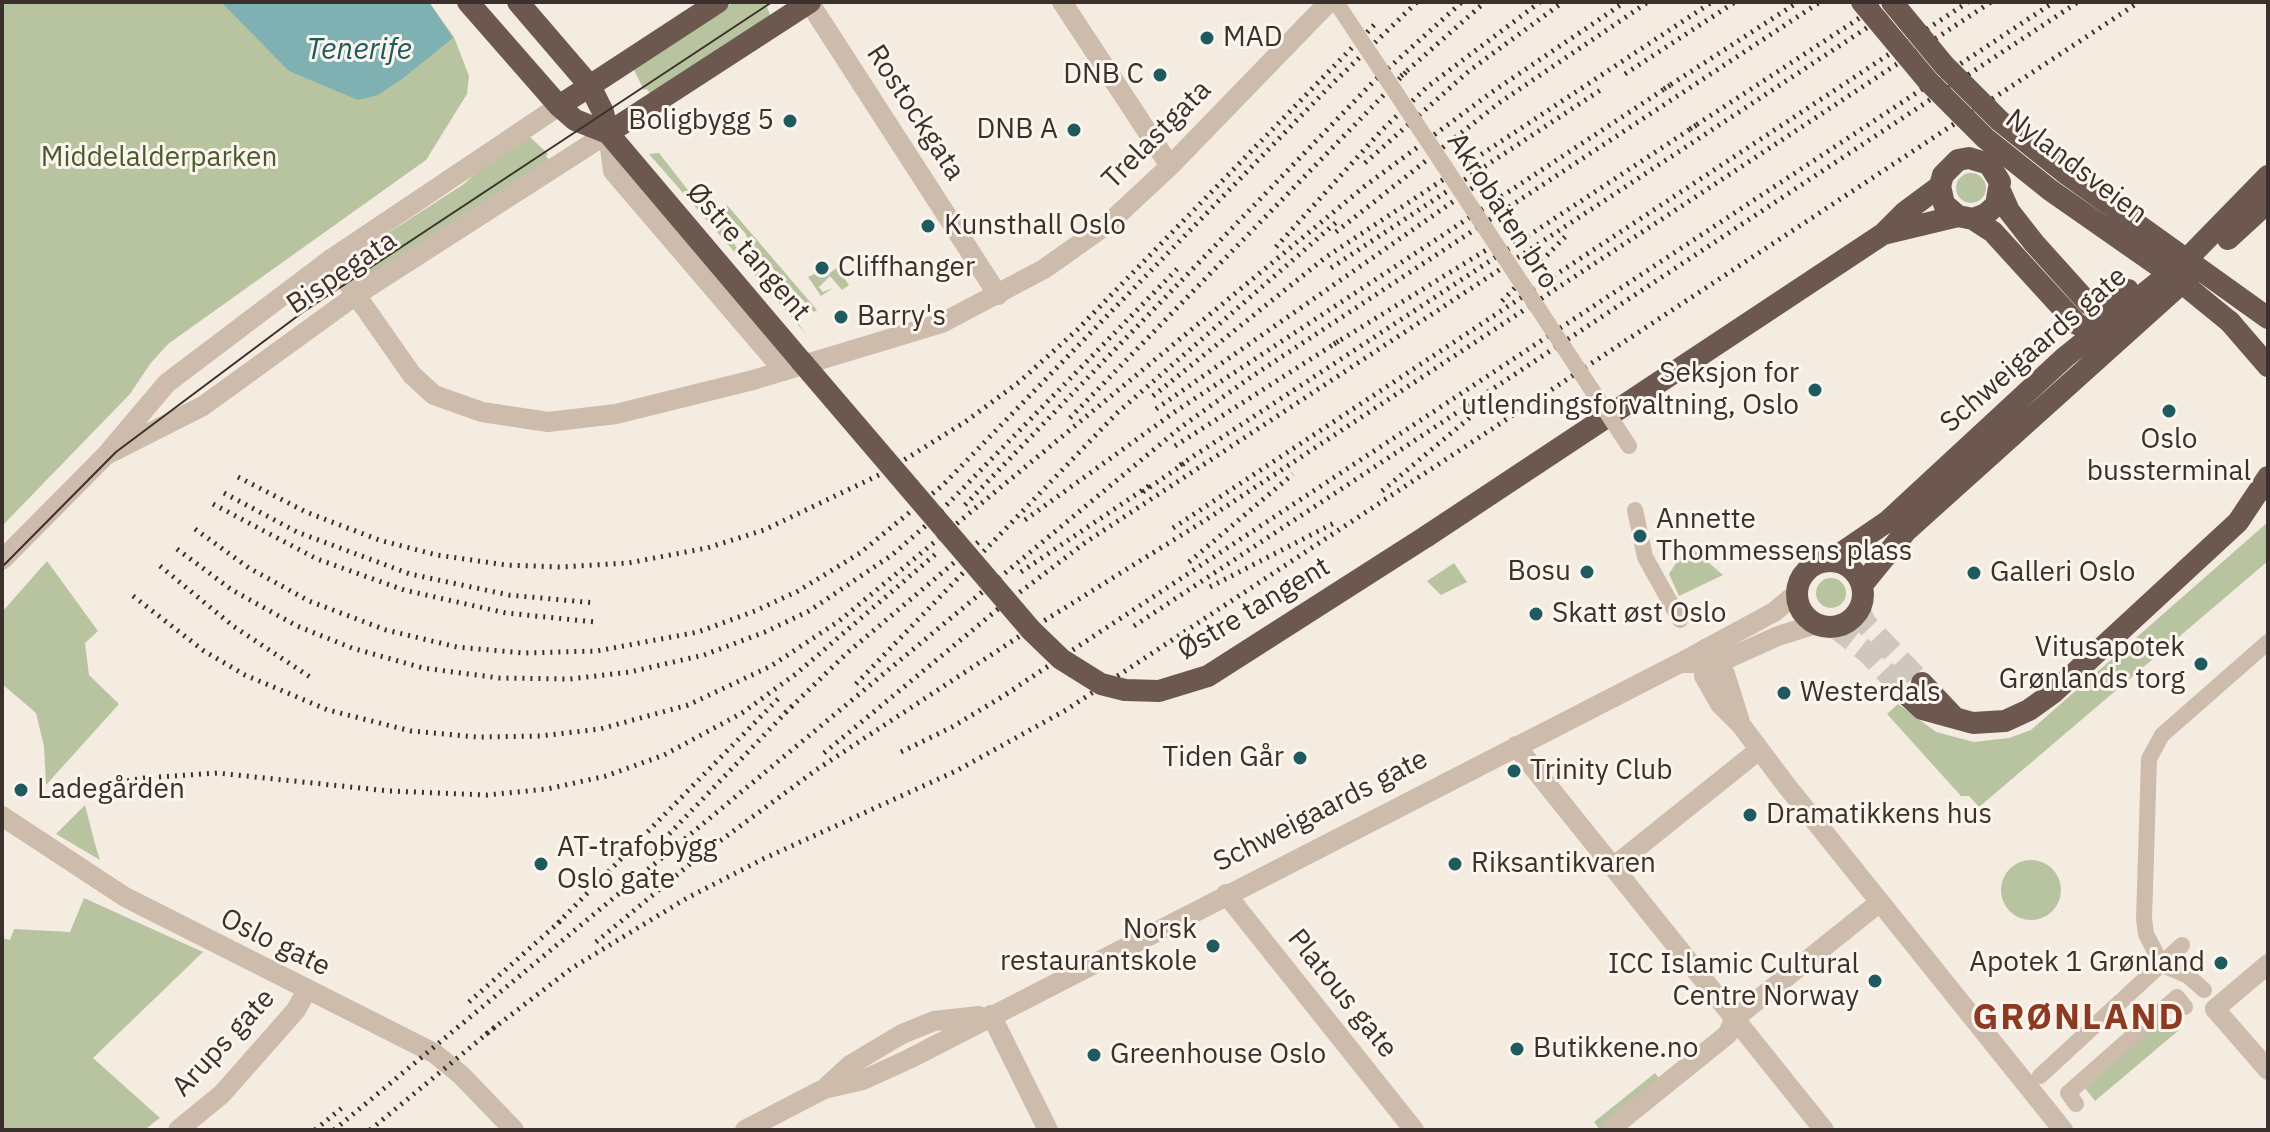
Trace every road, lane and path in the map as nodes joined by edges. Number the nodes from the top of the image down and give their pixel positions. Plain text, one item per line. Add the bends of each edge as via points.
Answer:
1 (468, 2) edge
2 (518, 2) edge
3 (718, 2) edge
4 (809, 2) edge
5 (1062, 2) edge
6 (1329, 2) edge
7 (1336, 2) edge
8 (1862, 2) edge
9 (1892, 2) edge
10 (590, 86) junction
11 (559, 106) junction
12 (608, 133) junction
13 (1170, 166) junction
14 (1940, 186) junction
15 (2265, 187) edge
16 (2001, 193) junction
17 (1966, 217) junction
18 (1883, 234) junction
19 (331, 259) junction
20 (356, 295) junction
21 (998, 295) junction
22 (2268, 318) edge
23 (2134, 328) junction
24 (2086, 329) junction
25 (2268, 366) edge
26 (784, 371) junction
27 (1630, 451) dead end
28 (106, 455) junction
29 (2268, 477) edge
30 (2268, 505) edge
31 (1635, 510) dead end
32 (2238, 522) junction
33 (2, 560) edge
34 (1831, 560) junction
35 (1861, 581) junction
36 (1797, 593) junction
37 (1680, 620) dead end
38 (1816, 624) junction
39 (2268, 642) edge
40 (1709, 659) junction
41 (1915, 690) tunnel mouth
42 (1516, 746) junction
43 (1759, 750) junction
44 (2, 816) edge
45 (1613, 867) junction
46 (1226, 894) junction
47 (1880, 902) junction
48 (2182, 945) dead end
49 (2268, 964) edge
50 (2162, 965) junction
51 (307, 990) junction
52 (2204, 990) dead end
53 (2185, 1007) dead end
54 (991, 1015) junction
55 (1734, 1019) junction
56 (2268, 1070) edge
57 (2040, 1076) dead end
58 (2076, 1104) dead end
59 (508, 1128) edge
60 (178, 1130) edge
61 (745, 1130) edge
62 (1048, 1130) edge
63 (1414, 1130) edge
64 (1609, 1130) edge
65 (1824, 1130) edge
66 (2063, 1130) edge

1 - 11 highway
2 - 10 highway
3 - 10 highway
4 - 12 highway
4 - 21 street, Rostockgata
5 - 13 street
6 - 13 street, Trelastgata
7 - 27 street, Akrobaten bro, bridge
8 - 25 highway, Nylandsveien, bridge via 1928,81 1985,138 2194,291 2257,349
9 - 22 highway, Nylandsveien, bridge via 2000,121
10 - 11 highway
10 - 12 highway
11 - 12 highway via 575,120
11 - 19 street, Bispegata
12 - 18 highway, Østre tangent, bridge via 1031,630 1069,665 1101,684 1125,690 1159,691 1208,676
12 - 20 street, Bispegata
12 - 26 street via 613,171
13 - 21 street, Trelastgata via 1086,240
14 - 16 highway via 1949,167 1980,159 1996,172
14 - 17 highway via 1944,204
14 - 18 highway, Østre tangent
15 - 16 highway via 2188,237 2104,307 2083,298 2009,211
15 - 23 highway, Schweigaards gate
15 - 24 highway, Schweigaards gate via 2186,260
16 - 17 highway via 1986,214
17 - 18 highway, Østre tangent
17 - 24 highway via 2015,253
19 - 20 street, Trelastgata
19 - 28 street, Bispegata via 179,372
20 - 26 street, Trelastgata via 412,375 434,395 482,412 548,422 590,418
20 - 28 street, Bispegata via 203,406
21 - 26 street, Trelastgata via 942,323
23 - 24 highway via 2112,337
23 - 35 highway, Schweigaards gate via 1906,531
24 - 34 highway, Schweigaards gate via 2064,358 1888,521
28 - 33 street, Bispegata
29 - 32 highway
30 - 32 highway
31 - 37 street via 1645,557
32 - 41 highway via 2029,710 1992,723 1955,718
34 - 35 highway via 1847,565
34 - 36 highway via 1808,569
35 - 38 highway via 1862,601 1850,621 1835,627
36 - 38 highway via 1802,612
36 - 40 street, Schweigaards gate
38 - 40 street, Schweigaards gate
39 - 50 street via 2162,735 2150,752 2144,919
40 - 42 street, Schweigaards gate via 1680,663
40 - 43 street via 1735,695 1741,725
42 - 45 street
42 - 46 street, Schweigaards gate
43 - 45 street
43 - 47 street
44 - 51 street, Oslo gate via 125,897
45 - 55 street
46 - 54 street, Schweigaards gate
46 - 63 street, Platous gate
47 - 55 street
47 - 66 street
48 - 50 street
49 - 56 street via 2215,1009
50 - 52 street
50 - 57 street
51 - 59 street, Oslo gate via 444,1060
51 - 60 street, Arups gate via 296,1010 231,1084
53 - 58 street via 2177,997 2068,1093
54 - 61 street, Schweigaards gate via 887,1069 824,1089
54 - 62 street
55 - 64 street via 1728,1034
55 - 65 street

